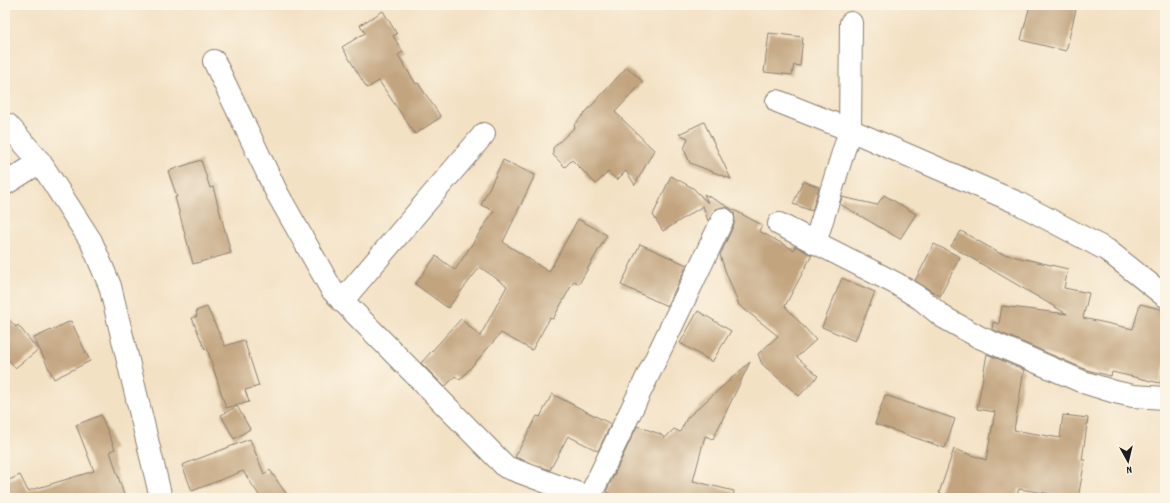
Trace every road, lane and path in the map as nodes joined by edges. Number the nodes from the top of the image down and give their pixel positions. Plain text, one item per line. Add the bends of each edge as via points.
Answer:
1 (851, 23) dead end
2 (214, 61) dead end
3 (777, 101) dead end
4 (8, 125) dead end
5 (850, 130) junction
6 (484, 134) dead end
7 (40, 162) junction
8 (5, 184) edge
9 (723, 219) dead end
10 (779, 224) dead end
11 (815, 243) junction
12 (1165, 296) edge
13 (342, 301) junction
14 (1165, 398) edge
15 (161, 498) edge
16 (589, 498) edge

1 - 5 street
2 - 13 street via 277,193 332,290
3 - 5 street
4 - 7 street
5 - 11 street
5 - 12 street via 1018,203 1107,250
6 - 13 street
7 - 8 street
7 - 15 street via 90,241 110,286
9 - 16 street
10 - 11 street
11 - 14 street via 897,284 922,299 943,317 979,337 1089,384 1133,396
13 - 16 street via 506,466

